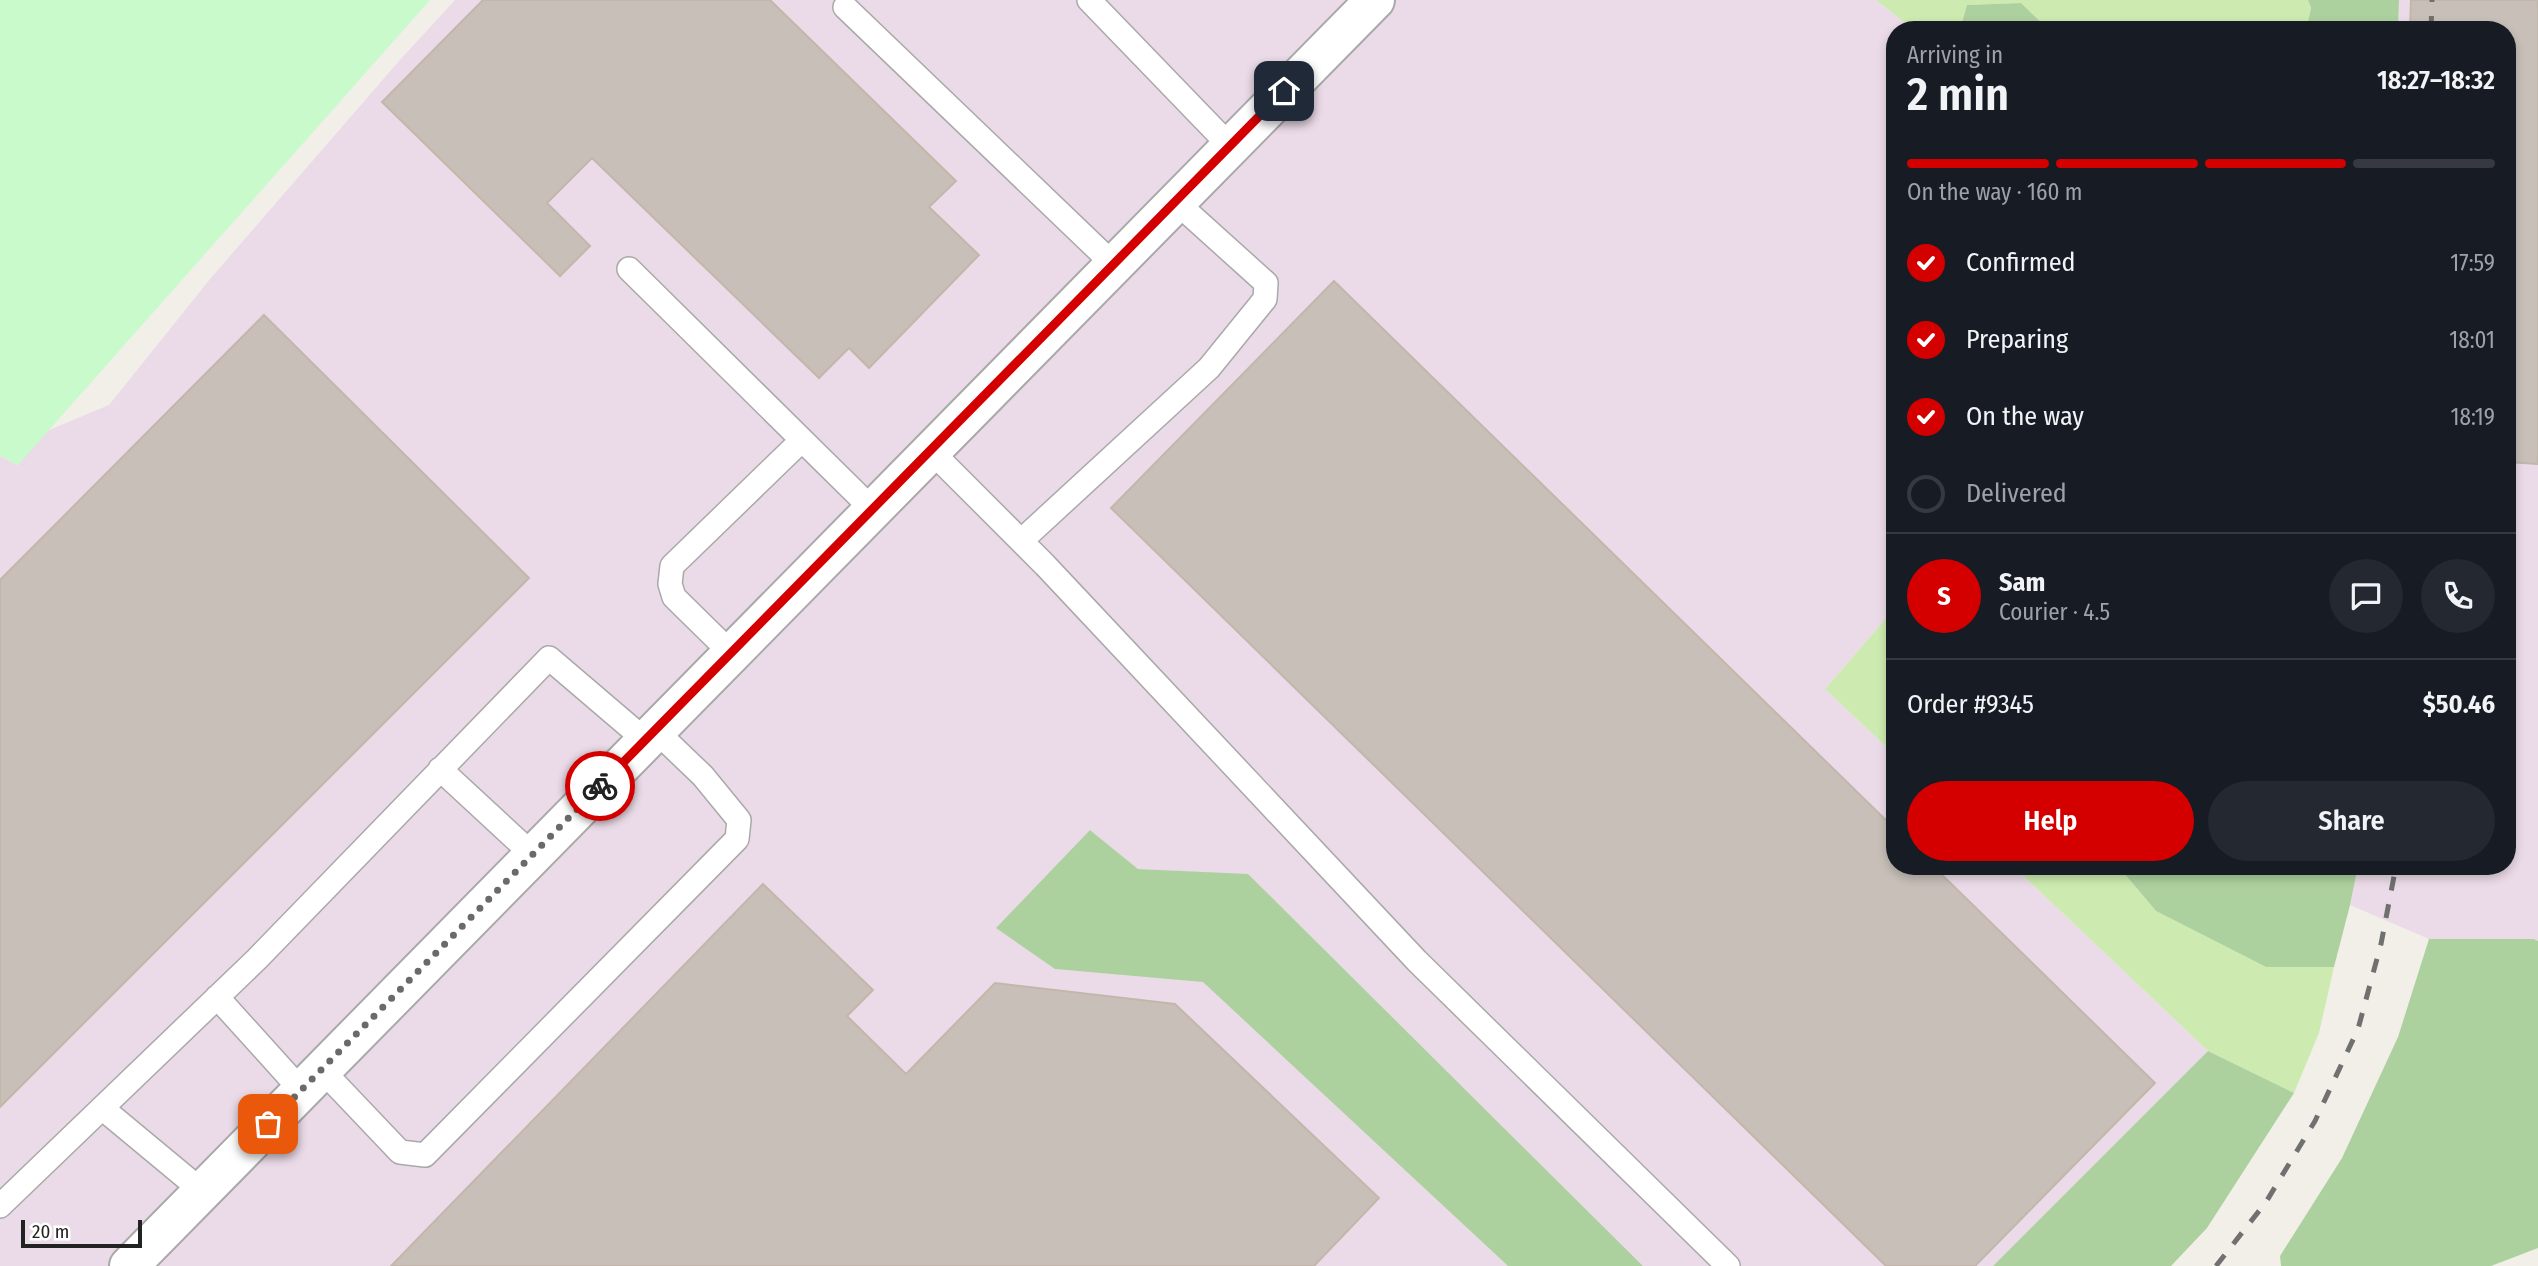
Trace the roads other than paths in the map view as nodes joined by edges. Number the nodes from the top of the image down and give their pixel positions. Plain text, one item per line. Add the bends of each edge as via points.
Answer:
1 (1089, 0) edge
2 (1375, 0) edge
3 (845, 7) dead end
4 (1230, 146) junction
5 (1175, 201) junction
6 (1113, 264) junction
7 (629, 269) dead end
8 (802, 440) junction
9 (930, 450) junction
10 (872, 509) junction
11 (1021, 541) junction
12 (730, 653) junction
13 (650, 735) junction
14 (440, 769) junction
15 (533, 855) junction
16 (217, 997) junction
17 (311, 1080) junction
18 (102, 1108) junction
19 (202, 1191) junction
20 (0, 1206) edge
21 (129, 1266) edge
22 (1728, 1266) edge

1 - 4 lane
2 - 4 street
3 - 6 lane
4 - 5 street
5 - 6 street
5 - 11 lane via 1266,283 1265,299 1209,368
6 - 9 street
7 - 8 lane
8 - 10 lane
8 - 12 lane via 672,566 674,597
9 - 10 street
9 - 11 lane
10 - 12 street
11 - 22 lane via 1417,961
12 - 13 street
13 - 14 lane via 549,658
13 - 15 street
13 - 17 lane via 703,776 739,820 737,839 425,1155 400,1152
14 - 15 lane
14 - 16 lane
15 - 17 street
16 - 17 lane
16 - 18 lane
17 - 19 street
18 - 19 lane
18 - 20 lane
19 - 21 street

